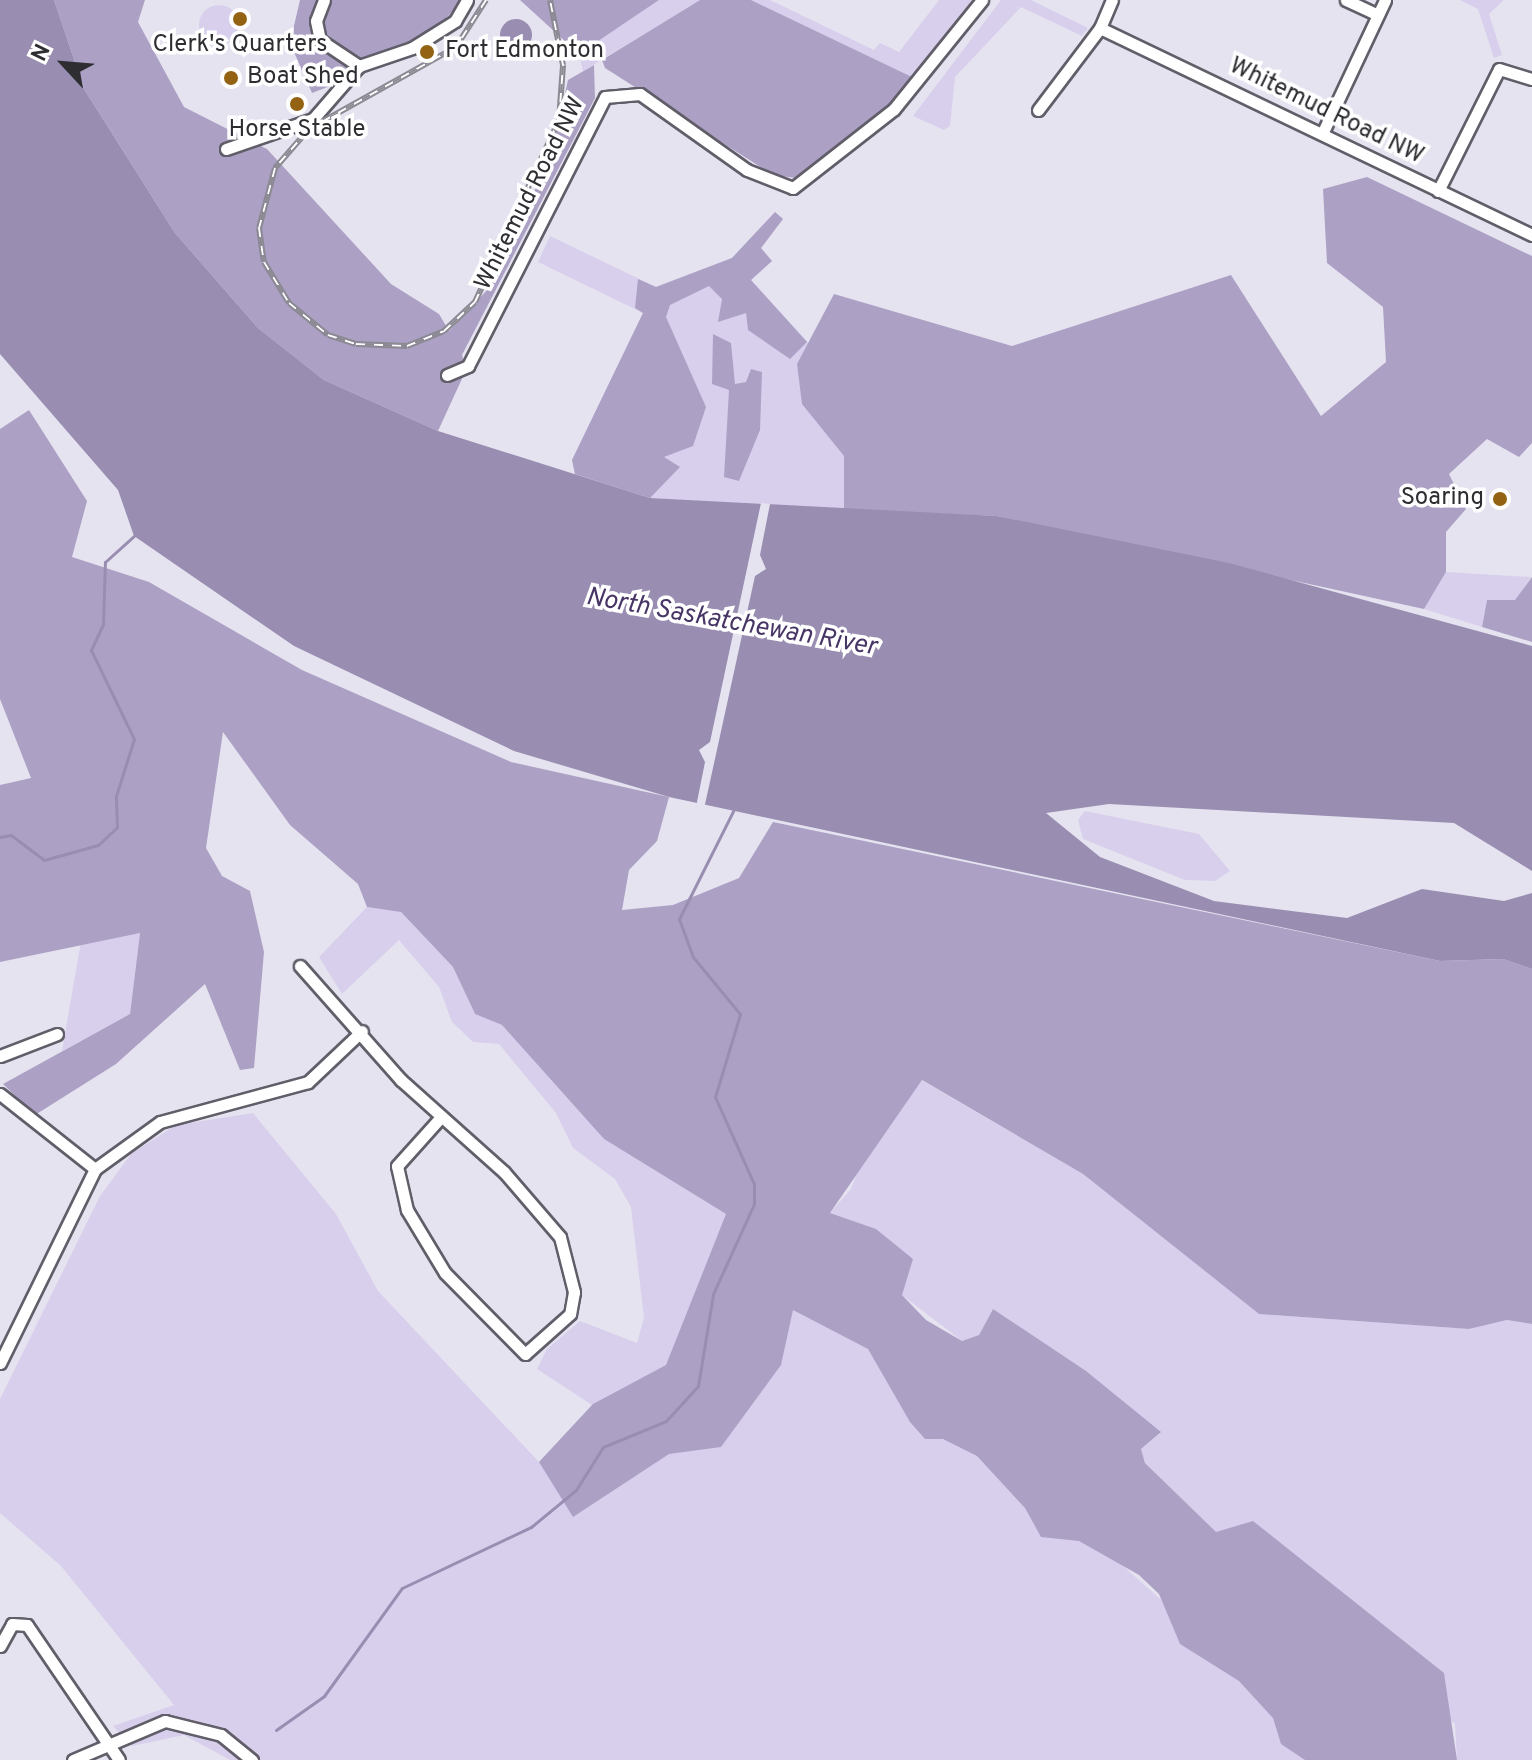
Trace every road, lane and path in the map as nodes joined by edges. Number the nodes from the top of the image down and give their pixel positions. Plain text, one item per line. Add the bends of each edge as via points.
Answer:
1 (324, 0) edge
2 (467, 0) edge
3 (982, 0) edge
4 (1112, 0) edge
5 (1346, 0) edge
6 (1385, 0) edge
7 (1378, 15) junction
8 (1100, 28) junction
9 (359, 66) junction
10 (1532, 79) edge
11 (1038, 110) dead end
12 (1322, 134) junction
13 (226, 149) dead end
14 (1438, 191) junction
15 (1532, 235) edge
16 (447, 375) dead end
17 (300, 966) dead end
18 (362, 1031) junction
19 (57, 1034) dead end
20 (0, 1056) edge
21 (0, 1094) edge
22 (441, 1117) junction
23 (95, 1169) junction
24 (0, 1363) edge
25 (0, 1646) edge
26 (112, 1741) junction
27 (94, 1756) edge
28 (73, 1760) edge
29 (119, 1760) edge
30 (252, 1760) edge

1 - 9 street via 316,21 320,40
2 - 9 street via 455,21 419,43
3 - 16 street, Whitemud Road NW via 894,109 804,184 770,181 640,94 614,92 596,108 468,366
4 - 8 street
5 - 7 street
6 - 7 street
7 - 12 street
8 - 11 street
8 - 12 street, Whitemud Road NW
9 - 13 street via 313,119
10 - 14 street via 1499,69
12 - 14 street, Whitemud Road NW
14 - 15 street, Whitemud Road NW
17 - 18 street
18 - 22 street
18 - 23 street via 308,1082 160,1122
19 - 20 street
21 - 23 street
22 - 22 street via 504,1172 569,1256 570,1314 525,1354 445,1273 407,1210 397,1166
23 - 24 street
25 - 26 street via 12,1624 24,1622
26 - 27 street
26 - 29 street
26 - 30 street via 165,1721 194,1724
27 - 28 street

